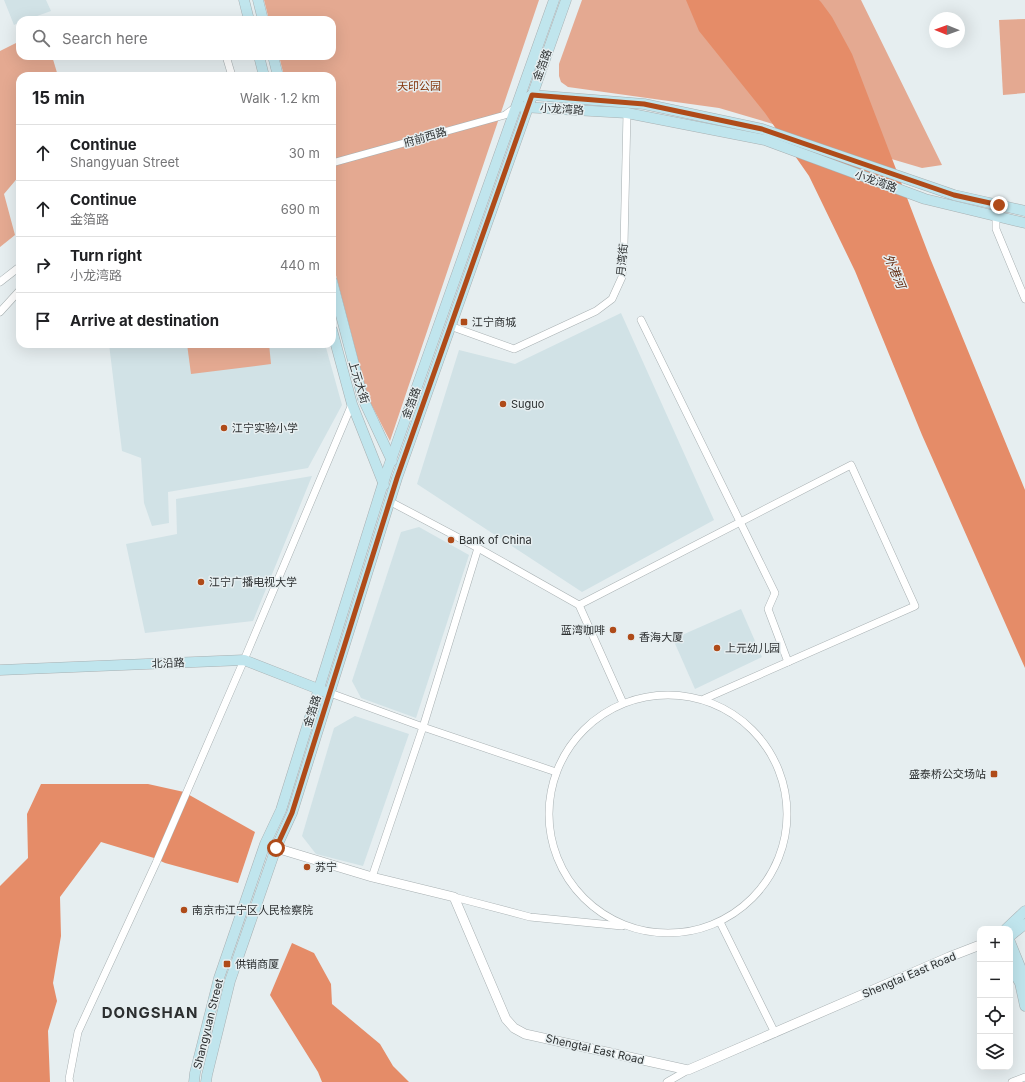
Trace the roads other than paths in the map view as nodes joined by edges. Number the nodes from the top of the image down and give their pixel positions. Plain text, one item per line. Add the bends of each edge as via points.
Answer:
1 (244, 0) edge
2 (258, 0) edge
3 (554, 0) edge
4 (566, 0) edge
5 (248, 16) edge
6 (262, 16) edge
7 (227, 60) edge
8 (260, 60) edge
9 (274, 60) edge
10 (231, 72) edge
11 (263, 72) edge
12 (277, 72) edge
13 (532, 95) junction
14 (516, 107) junction
15 (528, 107) junction
16 (627, 113) junction
17 (336, 162) edge
18 (999, 205) junction
19 (1025, 211) edge
20 (996, 216) junction
21 (1025, 223) edge
22 (16, 270) edge
23 (0, 282) edge
24 (16, 294) edge
25 (336, 296) edge
26 (1025, 299) edge
27 (0, 312) edge
28 (640, 320) dead end
29 (450, 326) junction
30 (336, 345) edge
31 (352, 404) junction
32 (392, 458) junction
33 (397, 478) junction
34 (383, 484) junction
35 (390, 501) junction
36 (740, 522) junction
37 (478, 548) junction
38 (579, 605) junction
39 (244, 660) junction
40 (788, 662) junction
41 (0, 670) edge
42 (319, 689) junction
43 (330, 693) junction
44 (704, 699) junction
45 (623, 703) junction
46 (422, 727) junction
47 (556, 772) junction
48 (281, 810) joint
49 (292, 813) joint
50 (276, 848) junction
51 (372, 877) junction
52 (454, 897) junction
53 (1025, 911) edge
54 (720, 922) junction
55 (1025, 924) edge
56 (626, 926) junction
57 (1009, 926) edge
58 (1013, 934) edge
59 (977, 946) edge
60 (1013, 949) edge
61 (1013, 971) edge
62 (1025, 979) edge
63 (1025, 1006) edge
64 (775, 1033) junction
65 (688, 1070) junction
66 (1025, 1077) edge
67 (70, 1082) edge
68 (194, 1082) edge
69 (206, 1082) edge
70 (667, 1082) edge
71 (1012, 1082) edge

1 - 5 main road
2 - 6 main road
3 - 14 main road, 金箔路
4 - 13 main road, 金箔路
7 - 10 street
8 - 11 main road
9 - 12 main road
13 - 14 main road, 小龙湾路
13 - 15 main road, 金箔路
13 - 18 main road, 小龙湾路 via 644,104 762,129 954,195
14 - 15 main road, 小龙湾路
14 - 17 street, 府前西路 via 505,115
14 - 32 main road, 金箔路
15 - 16 main road, 小龙湾路
15 - 29 main road, 金箔路
16 - 20 main road, 小龙湾路 via 765,140 925,199
16 - 29 street, 月湾街 via 622,277 612,299 596,311 514,349
18 - 19 main road, 小龙湾路
18 - 20 street
20 - 21 main road, 小龙湾路
20 - 26 street via 996,229
22 - 23 street
24 - 27 street
25 - 32 main road, 上元大街 via 363,399
28 - 36 street
29 - 33 main road, 金箔路
30 - 31 main road, 上元大街
31 - 34 main road, 上元大街
31 - 39 street
32 - 33 main road, 上元大街
32 - 34 main road, 金箔路
33 - 35 main road, 金箔路
34 - 35 main road, 上元大街
34 - 42 main road, 金箔路
35 - 37 street
35 - 43 main road, 金箔路
36 - 38 street
36 - 40 street via 775,593 768,609
36 - 40 street via 850,465 915,606
37 - 38 street
37 - 46 street
38 - 45 street
39 - 41 main road, 北沿路
39 - 42 main road, 北沿路
39 - 67 street via 156,863 78,1032
40 - 44 street
42 - 43 main road, 北沿路
42 - 48 main road, 金箔路
43 - 46 street
43 - 49 main road, 金箔路
44 - 45 street via 673,693 642,696
44 - 54 street via 740,717 768,747 784,784 787,818 776,865 753,898
45 - 47 street via 588,724 569,746
46 - 47 street
46 - 51 street
47 - 56 street via 548,810 554,849 570,884 598,911
48 - 68 main road, Shangyuan Street via 265,844 219,978
49 - 50 main road, Shangyuan Street
50 - 51 street
50 - 69 main road, Shangyuan Street via 230,981
51 - 52 street
52 - 56 street via 530,917
52 - 65 street, Shengtai East Road via 506,1019 514,1028 525,1034
53 - 57 main road
54 - 56 street via 690,932 658,934
54 - 64 street
55 - 58 main road
59 - 64 street, Shengtai East Road
60 - 62 main road
61 - 63 main road via 1020,983
64 - 65 street, Shengtai East Road
65 - 70 street
66 - 71 street

